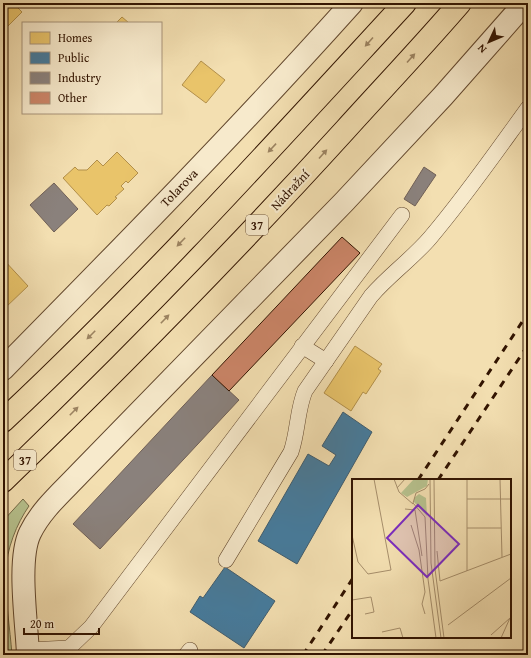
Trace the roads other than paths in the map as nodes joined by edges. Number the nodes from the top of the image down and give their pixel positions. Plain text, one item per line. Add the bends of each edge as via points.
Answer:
1 (352, 3) edge
2 (405, 3) edge
3 (460, 3) edge
4 (525, 3) edge
5 (528, 108) edge
6 (402, 215) dead end
7 (302, 346) junction
8 (326, 361) junction
9 (3, 369) edge
10 (3, 421) edge
11 (3, 481) edge
12 (226, 560) dead end
13 (70, 652) edge
14 (28, 653) edge

1 - 9 street, Tolarova via 300,62
2 -> 10 main road via 267,154 112,315
11 -> 3 main road, Nádražní / 37 via 287,193
4 - 14 street via 344,202 47,508 30,533 24,553
5 - 8 lane via 475,182 430,238 371,296
6 - 7 lane
7 - 8 lane
7 - 13 lane
8 - 12 lane via 301,401 291,452
13 - 14 lane

